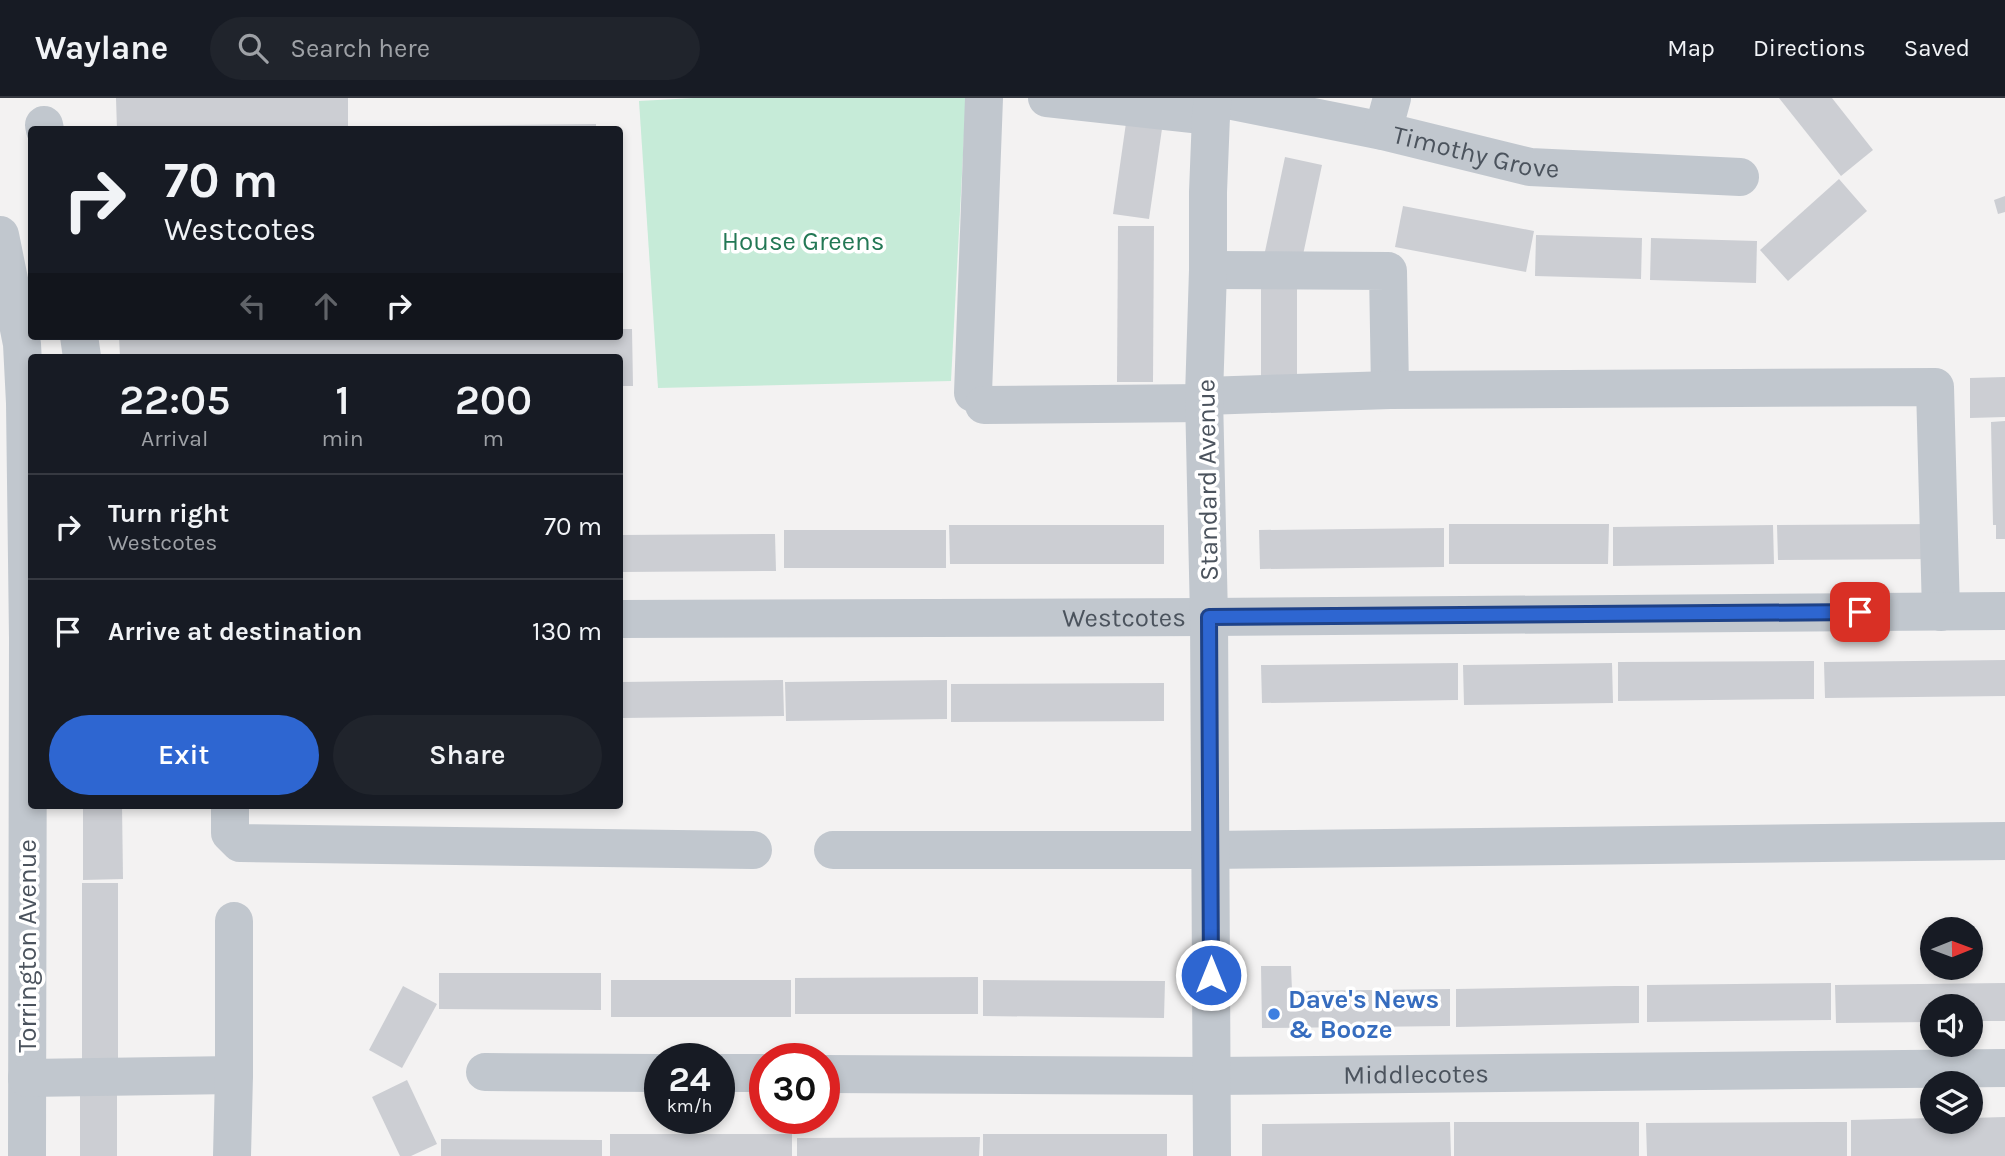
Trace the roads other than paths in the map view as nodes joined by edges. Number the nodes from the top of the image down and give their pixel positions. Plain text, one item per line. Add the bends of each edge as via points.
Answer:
1 (984, 98) edge
2 (1047, 98) edge
3 (1214, 104) edge
4 (1388, 115) edge
5 (1740, 177) dead end
6 (0, 235) edge
7 (1208, 270) junction
8 (9, 321) edge
9 (28, 366) edge
10 (1390, 390) junction
11 (1204, 399) junction
12 (2005, 611) edge
13 (1941, 612) junction
14 (1209, 617) junction
15 (623, 619) edge
16 (22, 631) edge
17 (230, 809) edge
18 (2005, 841) edge
19 (753, 850) dead end
20 (833, 850) dead end
21 (1210, 850) junction
22 (234, 921) dead end
23 (2005, 1068) edge
24 (485, 1072) dead end
25 (644, 1073) edge
26 (840, 1074) edge
27 (234, 1075) junction
28 (1211, 1076) junction
29 (27, 1078) junction
30 (27, 1156) edge
31 (232, 1156) edge
32 (1212, 1156) edge

1 - 11 street via 978,399
2 - 3 street, Timothy Grove
3 - 4 street, Timothy Grove
3 - 7 street, Standard Avenue
4 - 5 street, Timothy Grove via 1530,167
6 - 8 street, Torrington Avenue
7 - 10 street via 1388,271
7 - 11 street, Standard Avenue
8 - 9 street, Torrington Avenue
9 - 16 street, Torrington Avenue
10 - 11 street
10 - 13 street via 1935,387
11 - 14 street, Standard Avenue
12 - 13 street, Westcotes
13 - 14 street, Westcotes
14 - 15 street, Westcotes
14 - 21 street, Standard Avenue
16 - 29 street, Torrington Avenue
17 - 19 street via 230,833 240,843
18 - 21 street
20 - 21 street
21 - 28 street, Standard Avenue
22 - 27 street
23 - 28 street, Middlecotes
24 - 25 street
26 - 28 street, Middlecotes
27 - 29 street
27 - 31 street
28 - 32 street, Standard Avenue
29 - 30 street, Torrington Avenue

